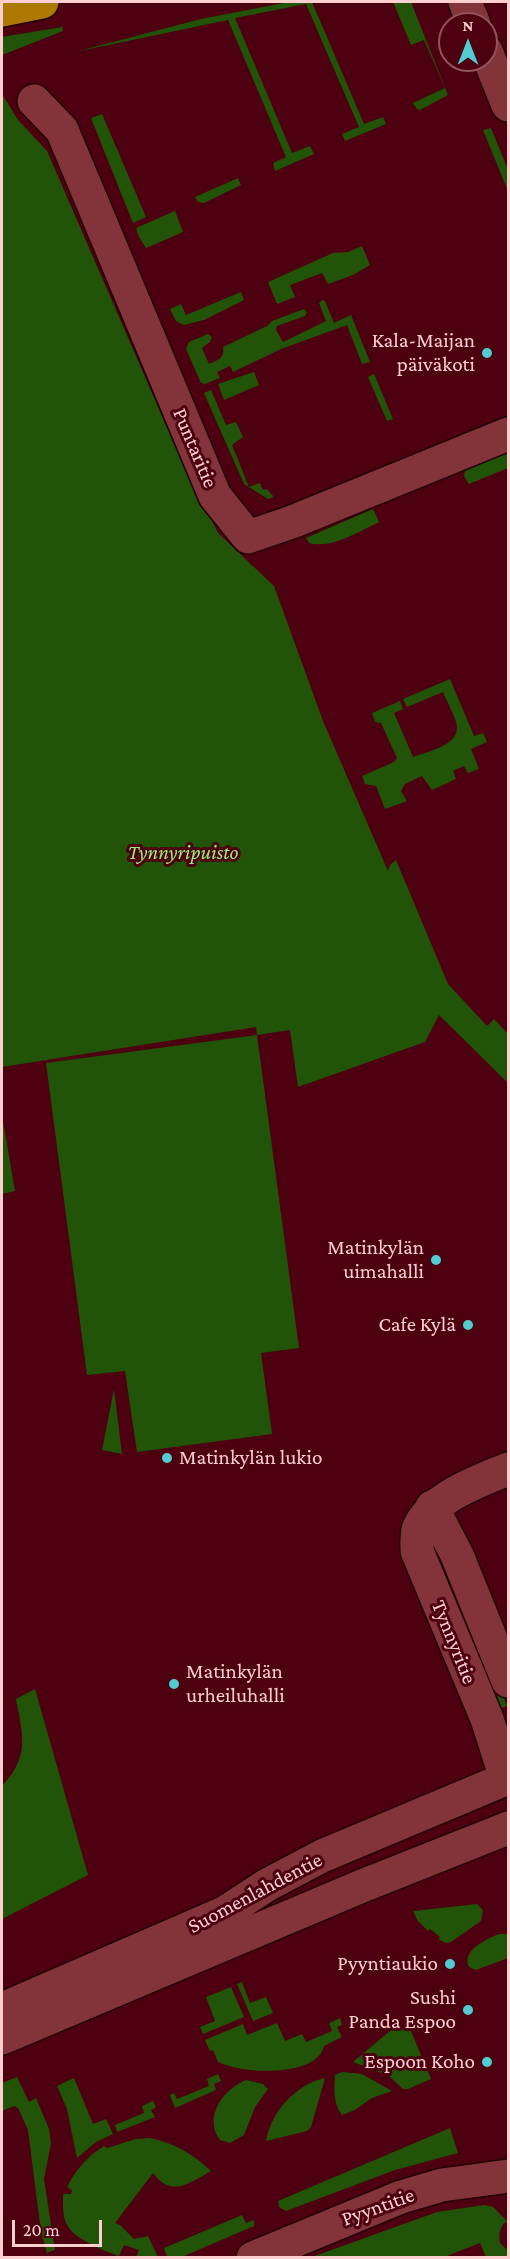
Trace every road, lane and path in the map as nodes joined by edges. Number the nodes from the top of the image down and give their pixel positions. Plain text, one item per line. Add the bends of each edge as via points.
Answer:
1 (42, 2) edge
2 (2, 10) edge
3 (495, 72) edge
4 (34, 101) dead end
5 (508, 105) edge
6 (508, 434) edge
7 (508, 1469) edge
8 (432, 1507) junction
9 (508, 1681) edge
10 (508, 1780) edge
11 (508, 1828) edge
12 (2, 2008) edge
13 (2, 2038) edge
14 (508, 2176) edge
15 (253, 2258) edge

1 - 2 highway
3 - 5 street
4 - 6 street, Puntaritie via 62,130 215,496 248,537
7 - 8 street
8 - 9 street, Tynnyritie via 457,1555
8 - 10 street, Tynnyritie via 418,1529 417,1551 487,1719
10 - 12 street, Suomenlahdentie via 322,1856 224,1913
11 - 13 street, Suomenlahdentie
14 - 15 street, Pyyntitie via 442,2186 401,2198

